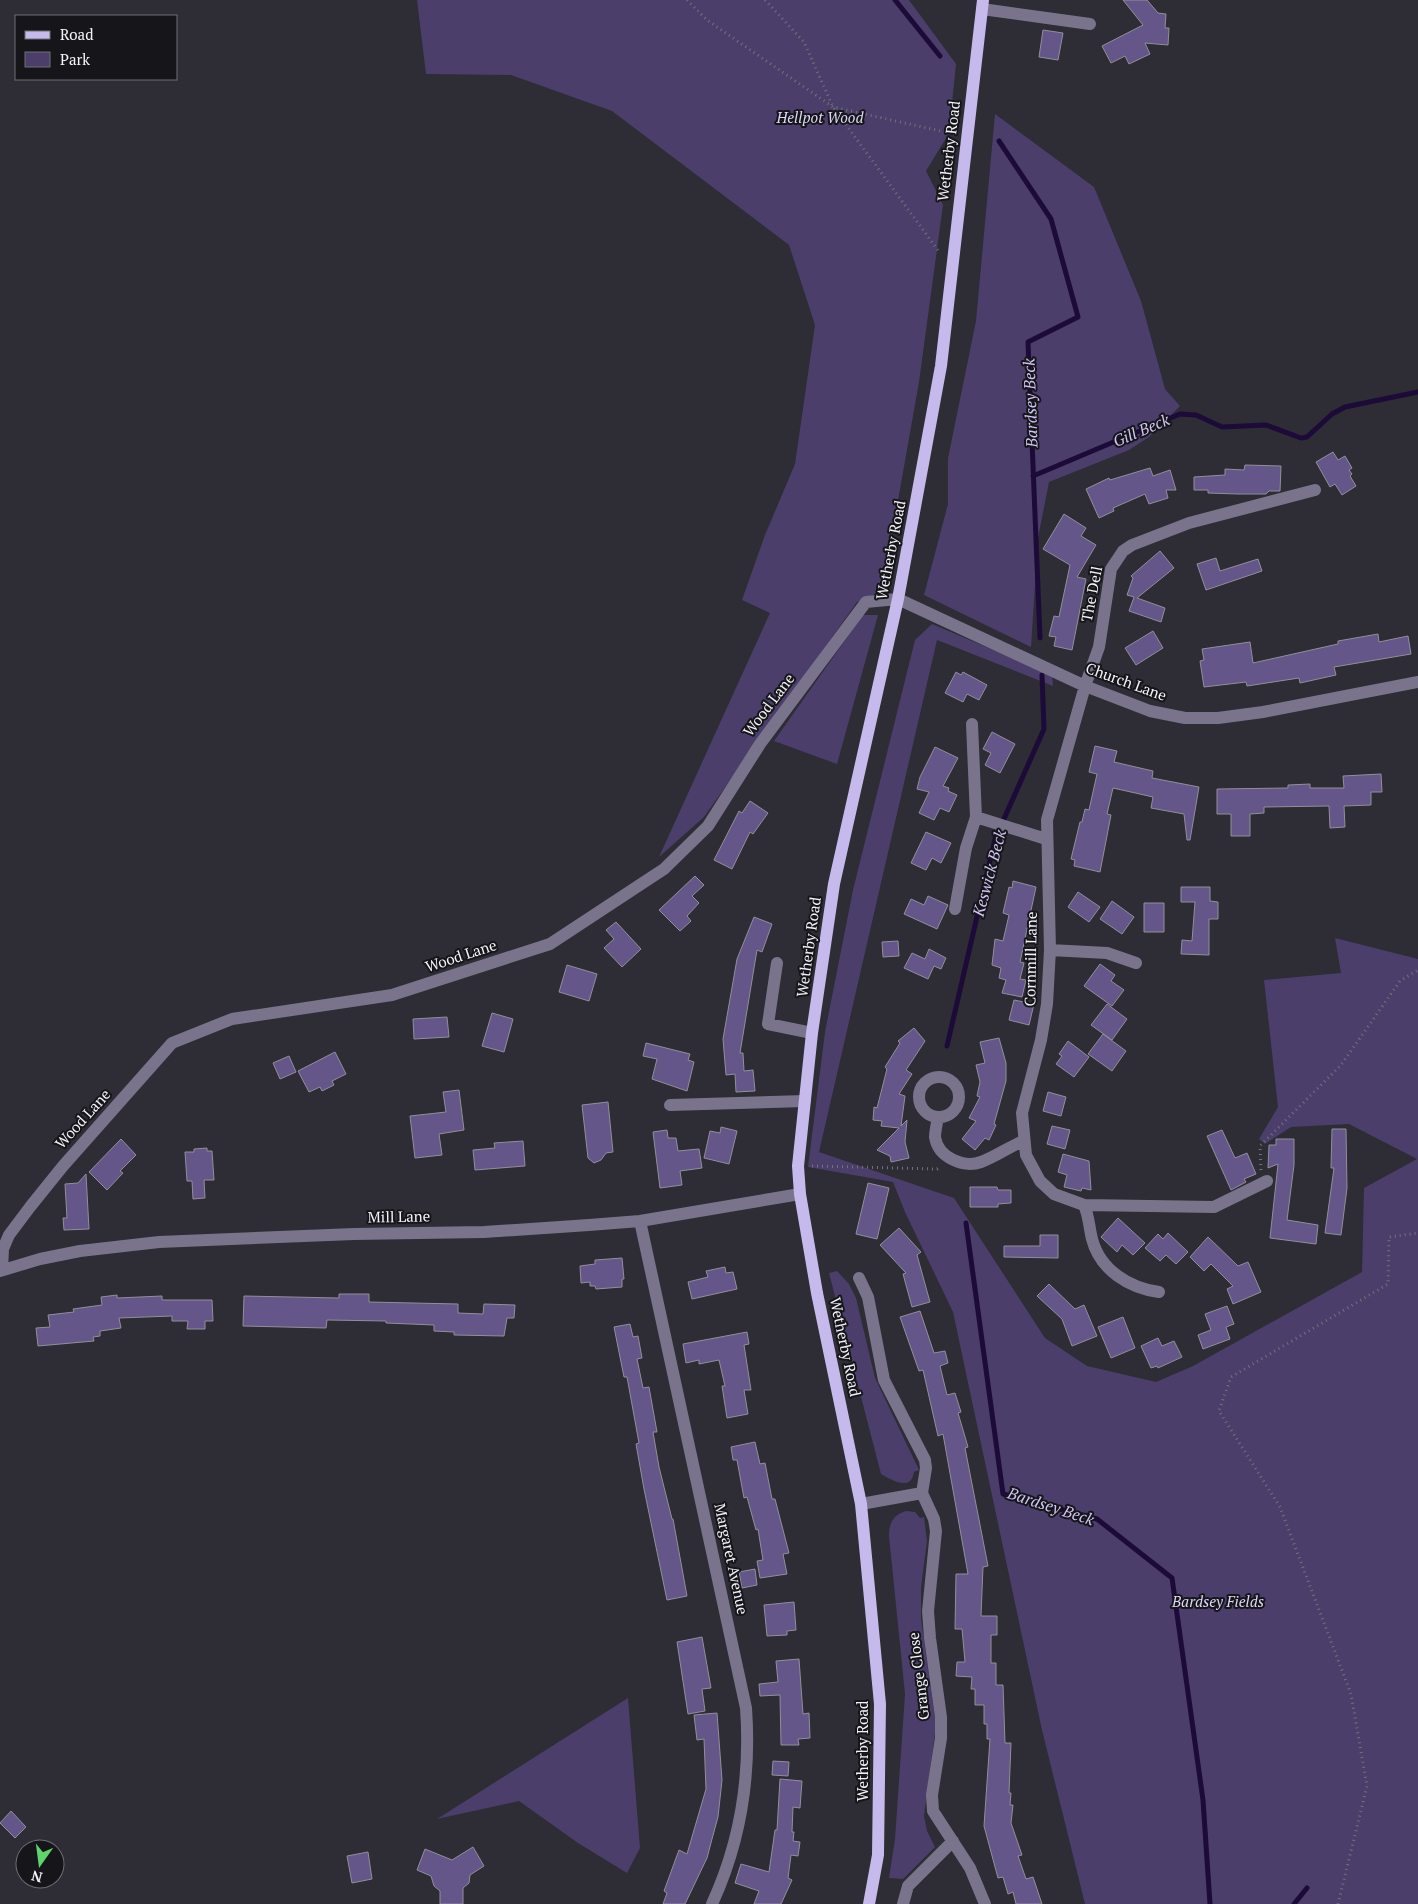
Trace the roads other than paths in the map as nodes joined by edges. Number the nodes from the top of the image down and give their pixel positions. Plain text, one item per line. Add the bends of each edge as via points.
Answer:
1 (983, 5) edge
2 (1090, 24) dead end
3 (1315, 490) dead end
4 (898, 599) junction
5 (1418, 682) edge
6 (1085, 686) junction
7 (972, 724) dead end
8 (976, 817) junction
9 (1046, 839) junction
10 (955, 909) dead end
11 (1050, 950) junction
12 (777, 963) dead end
13 (1136, 963) dead end
14 (812, 1033) junction
15 (805, 1101) junction
16 (670, 1105) dead end
17 (938, 1118) dead end
18 (1023, 1141) junction
19 (1264, 1183) road end
20 (800, 1194) junction
21 (1084, 1205) junction
22 (640, 1220) junction
23 (1, 1270) edge
24 (859, 1278) dead end
25 (1159, 1292) dead end
26 (922, 1493) junction
27 (861, 1504) junction
28 (953, 1841) junction
29 (712, 1904) edge
30 (869, 1904) edge
31 (903, 1904) edge
32 (985, 1904) edge

1 - 2 street
1 - 4 main road, Wetherby Road via 941,366
3 - 6 street, The Dell via 1189,523 1132,544 1116,560 1108,580 1099,647
4 - 6 street, Church Lane
4 - 14 main road, Wetherby Road via 834,884
4 - 23 street, Wood Lane via 866,602 760,744 708,826 664,869 550,944 392,995 232,1019 172,1044 30,1207 2,1249
5 - 6 street, Church Lane via 1218,718 1186,718 1150,711
6 - 9 street, Cornmill Lane via 1051,801
7 - 8 street
8 - 9 street
8 - 10 street via 962,865
9 - 11 street, Cornmill Lane
11 - 13 street via 1101,952
11 - 18 street, Cornmill Lane via 1041,1040 1022,1114
12 - 14 street via 768,1024
14 - 15 main road, Wetherby Road
15 - 16 street
15 - 20 main road, Wetherby Road via 798,1166
17 - 18 street via 935,1137 940,1148 959,1163 977,1163
18 - 21 street, Cornmill Lane via 1040,1180 1054,1194
19 - 21 street, Cornmill Lane via 1214,1207
20 - 22 street, Mill Lane
20 - 27 main road, Wetherby Road
21 - 25 street via 1092,1239 1112,1272 1128,1283
22 - 23 street, Mill Lane via 484,1232 159,1242 80,1251
22 - 29 street, Margaret Avenue via 746,1708 748,1764 741,1819 726,1873
24 - 26 street via 868,1296 884,1380 925,1460
26 - 27 street
26 - 28 street, Grange Close via 936,1531 928,1610 941,1738 932,1795 933,1810
27 - 30 main road, Wetherby Road via 880,1704 878,1855
28 - 31 street via 908,1886
28 - 32 street, Grange Close via 970,1868

